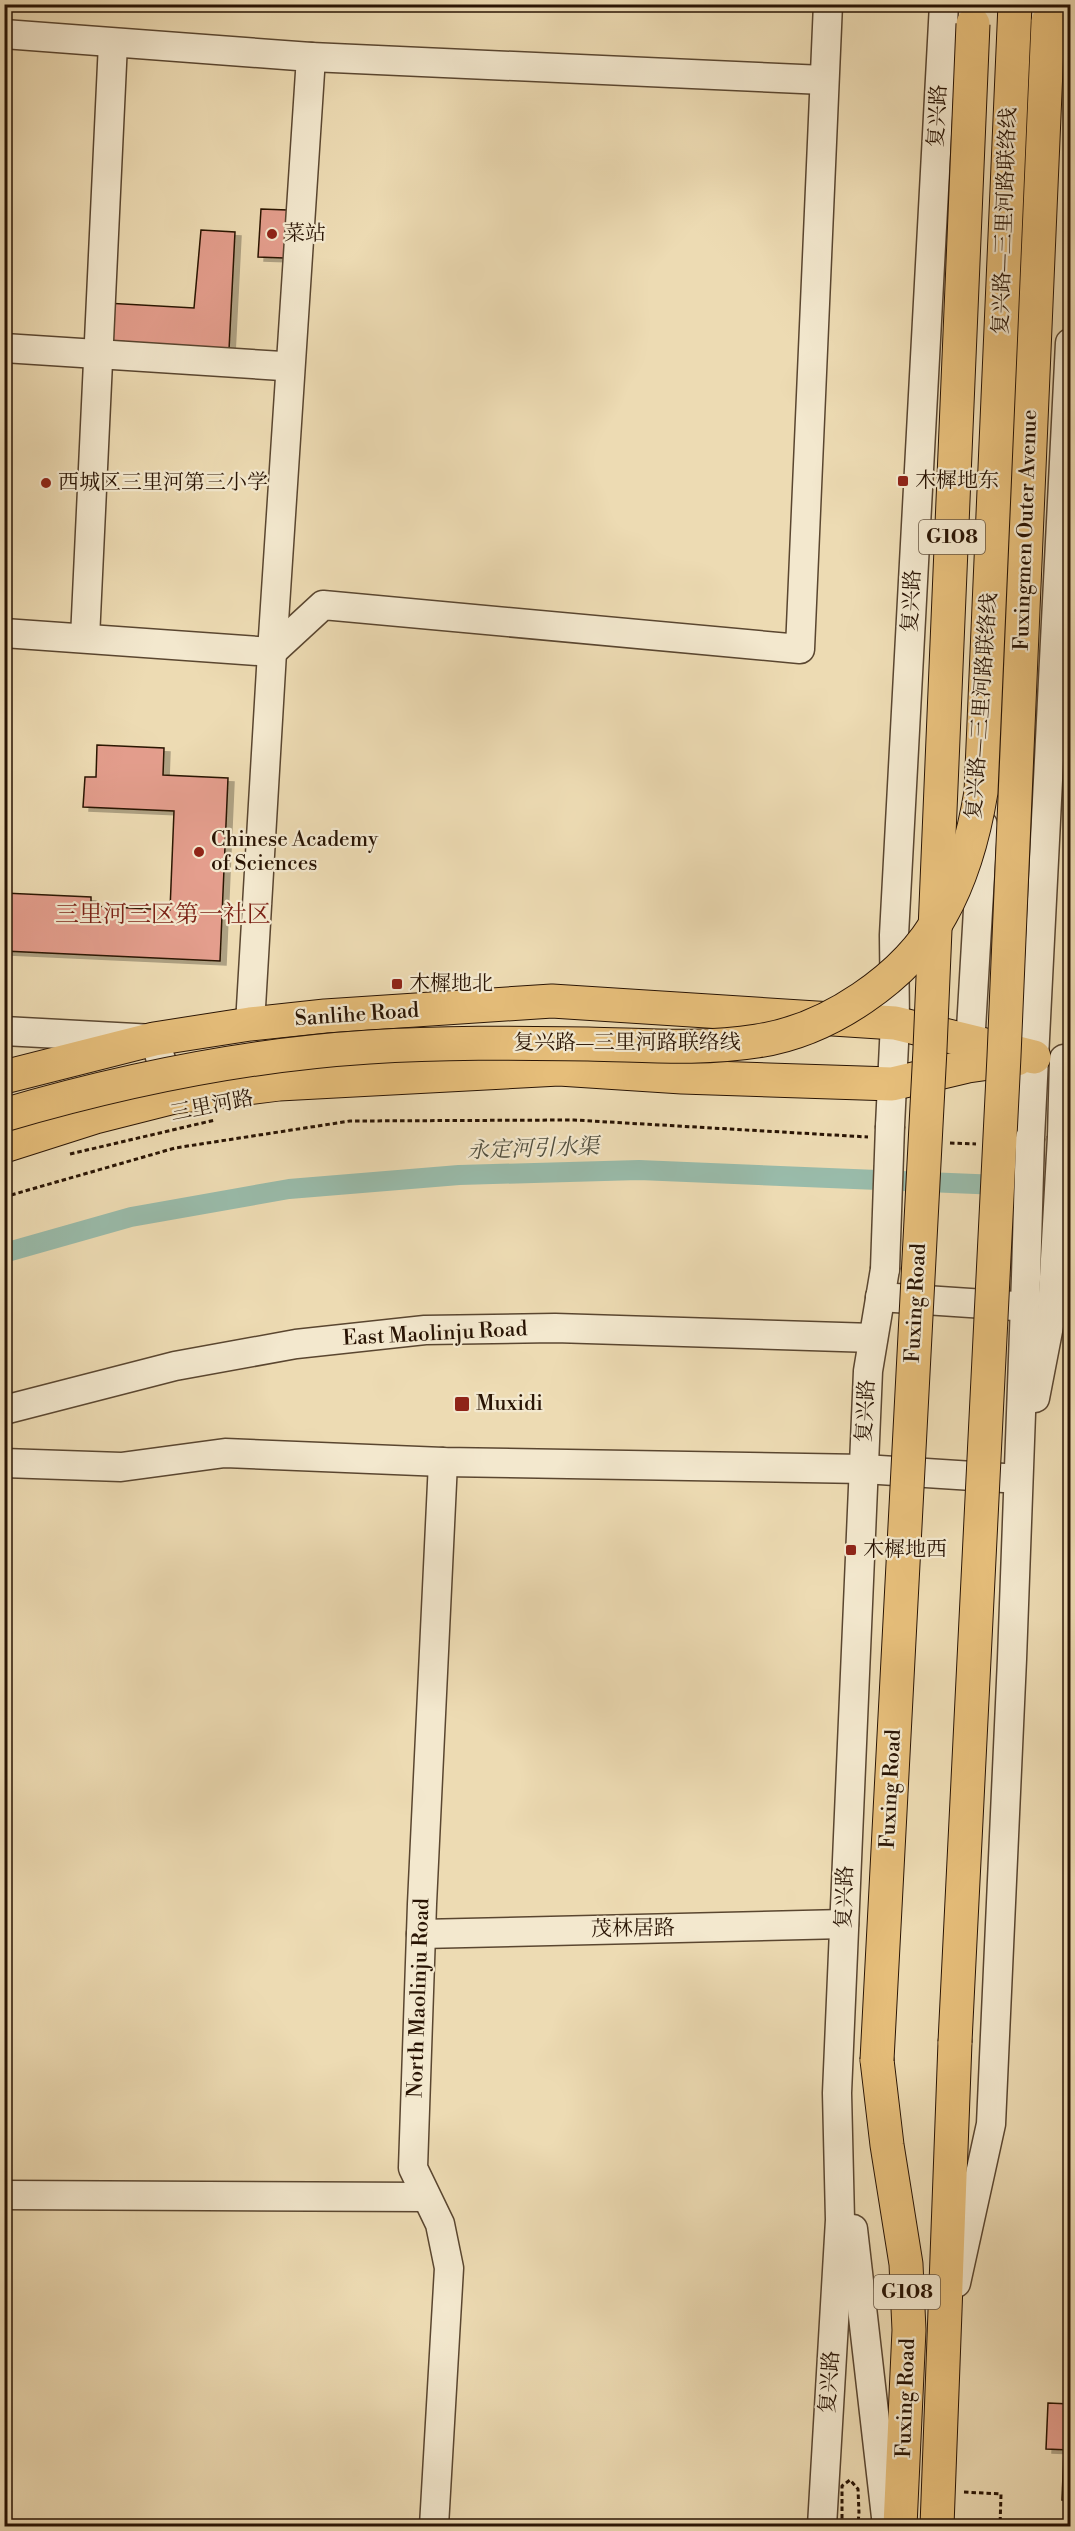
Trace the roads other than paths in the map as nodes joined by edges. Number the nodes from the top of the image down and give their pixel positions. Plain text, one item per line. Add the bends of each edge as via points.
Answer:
1 (828, 4) edge
2 (944, 4) edge
3 (1015, 4) edge
4 (1048, 13) edge
5 (974, 14) edge
6 (4, 34) edge
7 (112, 43) junction
8 (311, 57) junction
9 (824, 80) junction
10 (1071, 343) edge
11 (4, 348) edge
12 (282, 366) dead end
13 (1067, 482) edge
14 (4, 633) edge
15 (85, 638) junction
16 (272, 652) junction
17 (901, 813) junction
18 (984, 817) junction
19 (1046, 819) junction
20 (552, 1001) junction
21 (895, 1023) junction
22 (250, 1024) junction
23 (4, 1031) edge
24 (154, 1039) junction
25 (969, 1054) junction
26 (1043, 1058) edge
27 (559, 1069) junction
28 (4, 1077) edge
29 (892, 1084) junction
30 (174, 1097) junction
31 (4, 1116) edge
32 (4, 1146) edge
33 (880, 1298) junction
34 (1024, 1306) junction
35 (1061, 1310) edge
36 (873, 1338) junction
37 (4, 1410) edge
38 (443, 1462) junction
39 (4, 1463) edge
40 (864, 1470) junction
41 (1018, 1479) junction
42 (844, 1924) junction
43 (421, 1934) junction
44 (837, 2093) junction
45 (4, 2195) edge
46 (426, 2197) junction
47 (840, 2220) junction
48 (945, 2332) junction
49 (865, 2520) edge
50 (434, 2526) edge
51 (822, 2526) edge
52 (887, 2526) edge
53 (900, 2526) edge
54 (938, 2526) edge

1 - 9 street
2 - 17 street, 复兴路
3 - 31 main road, 复兴路—三里河路联络线, bridge via 981,792 961,873 940,918 913,952 882,982 841,1011 797,1031 759,1041 699,1046 457,1043 322,1051 151,1076
4 - 26 main road, Fuxingmen Outer Avenue / G108, bridge
5 - 53 main road, Fuxing Road / G108, bridge via 930,1049 877,2060 906,2264 909,2330
6 - 7 street
7 - 8 street
7 - 15 street
8 - 9 street
8 - 16 street
9 - 16 street via 800,649 323,605
10 - 13 street
11 - 12 street
13 - 19 street
14 - 15 street
15 - 16 street
16 - 22 street
17 - 18 street
17 - 21 street, 复兴路 via 894,935
18 - 19 street
18 - 25 street
19 - 26 street
20 - 21 main road, Sanlihe Road
20 - 22 main road, Sanlihe Road
20 - 27 main road via 570,1021 570,1049
21 - 25 main road, Sanlihe Road
21 - 29 street, 复兴路
22 - 24 main road, Sanlihe Road
23 - 24 street
24 - 28 main road, Sanlihe Road
24 - 30 street
25 - 26 main road, Sanlihe Road
25 - 29 main road
26 - 34 street, bridge via 1030,1138
26 - 35 street, bridge via 1063,1101 1054,1277
26 - 48 main road, Fuxing Road / G108, bridge via 955,2042
27 - 29 main road
27 - 30 main road via 279,1084
29 - 33 street, 复兴路, bridge via 879,1132 885,1269
30 - 32 main road
33 - 34 street
33 - 36 street, 复兴路
34 - 35 street
34 - 41 street
35 - 41 street
36 - 37 street, East Maolinju Road via 555,1328 425,1330 296,1344 186,1364
36 - 40 street, 复兴路
38 - 39 street via 225,1453 121,1467
38 - 40 street
38 - 43 street, North Maolinju Road
40 - 41 street
40 - 42 street, 复兴路
41 - 48 street via 991,2124
42 - 43 street, 茂林居路
42 - 44 street, 复兴路
43 - 46 street, North Maolinju Road via 413,2168
44 - 47 street, 复兴路
44 - 52 street
45 - 46 street
46 - 50 street, North Maolinju Road via 440,2224 449,2268
47 - 49 street
47 - 51 street, 复兴路
48 - 54 main road, Fuxing Road / G108

